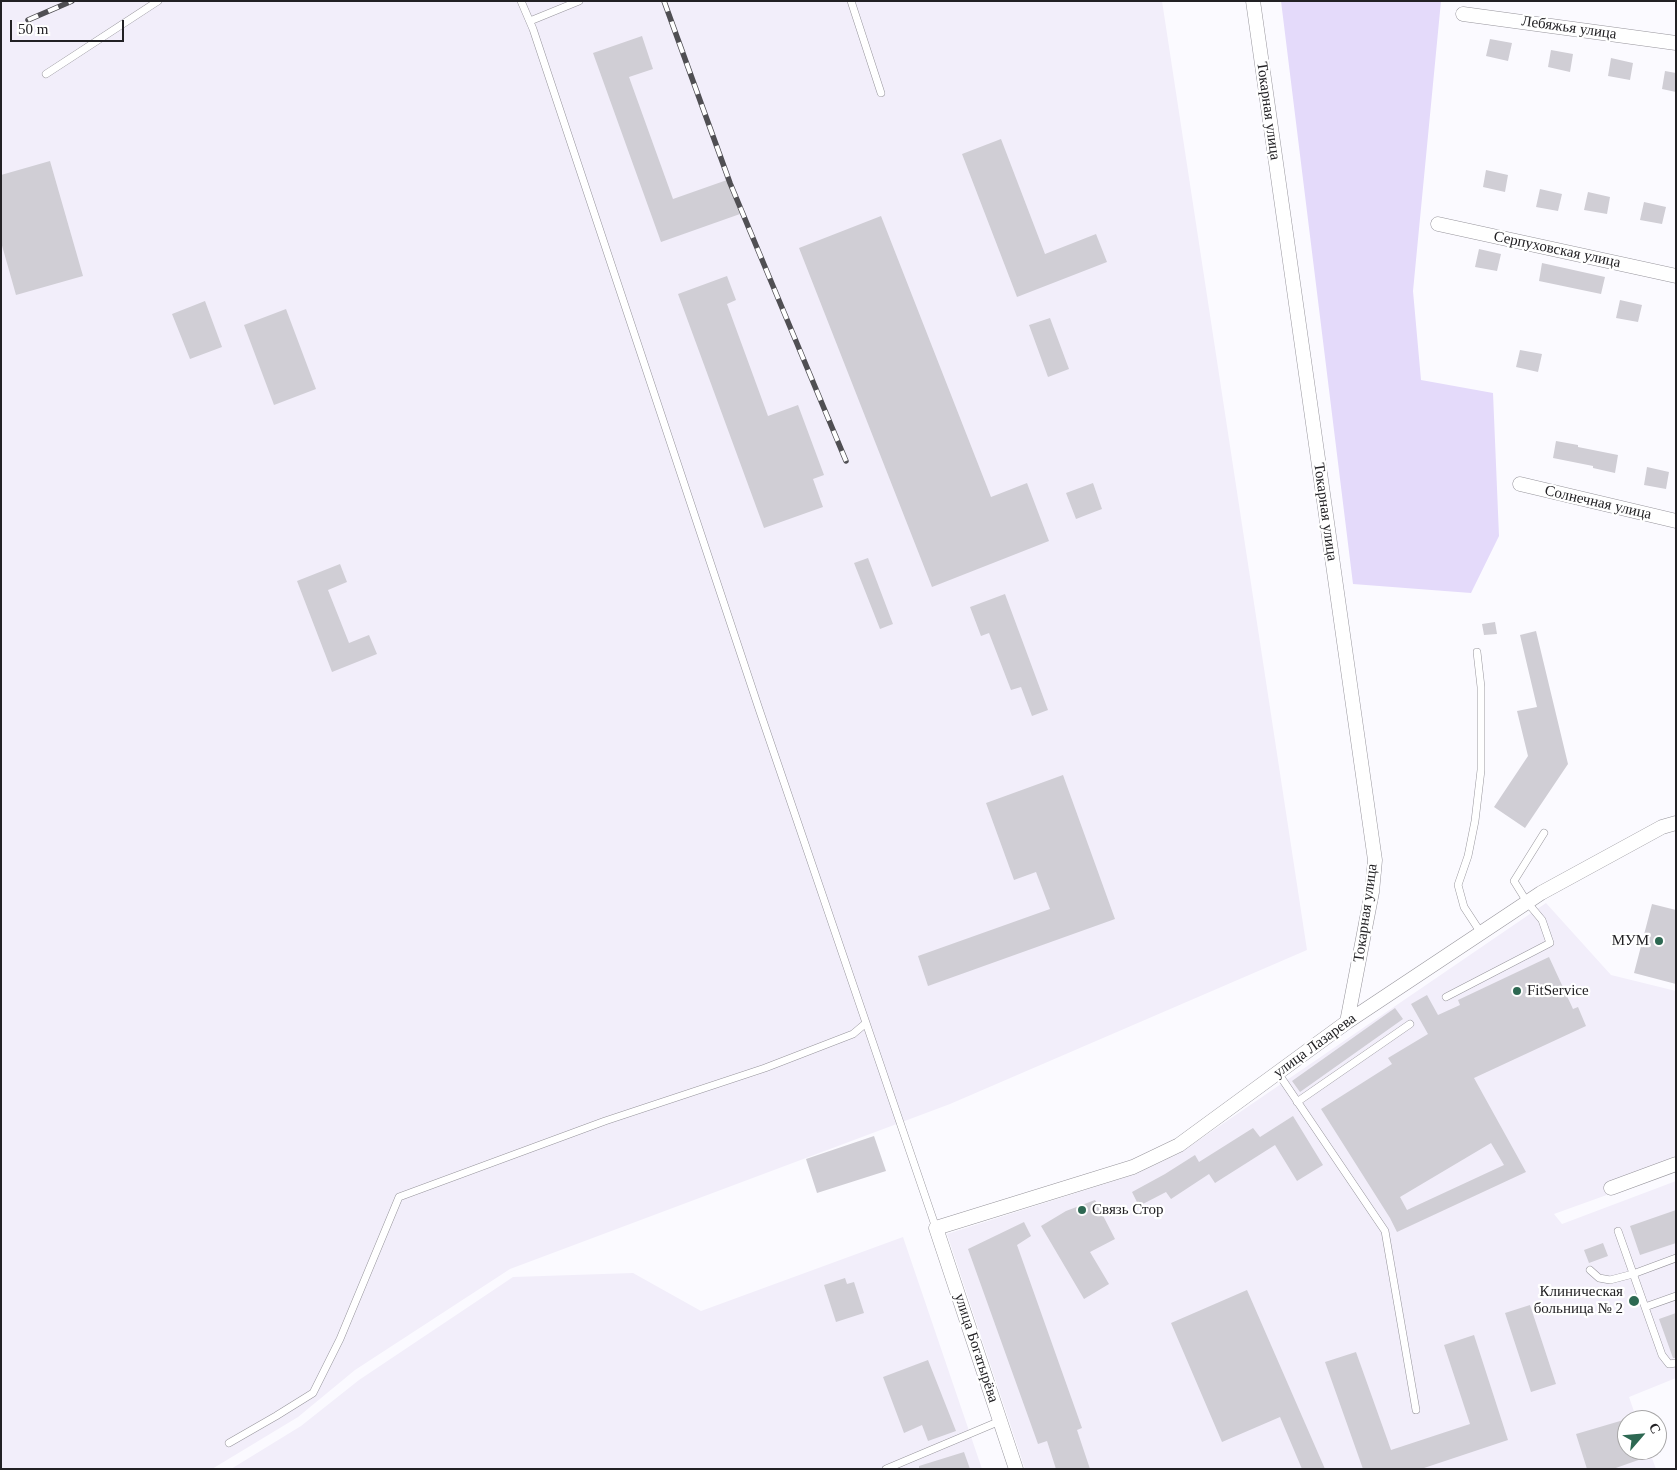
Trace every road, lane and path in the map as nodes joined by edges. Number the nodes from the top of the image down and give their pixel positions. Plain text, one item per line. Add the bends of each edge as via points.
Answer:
1 (158, 1) edge
2 (521, 1) edge
3 (579, 1) edge
4 (851, 1) edge
5 (1253, 1) edge
6 (1462, 14) dead end
7 (530, 21) junction
8 (1676, 43) edge
9 (46, 74) dead end
10 (881, 93) dead end
11 (1438, 224) dead end
12 (1676, 276) edge
13 (1520, 484) dead end
14 (1676, 521) edge
15 (1477, 652) dead end
16 (1676, 823) edge
17 (1544, 833) dead end
18 (1527, 902) junction
19 (1481, 933) junction
20 (1446, 997) dead end
21 (1348, 1022) junction
22 (866, 1023) junction
23 (1410, 1024) dead end
24 (1278, 1073) junction
25 (1298, 1102) junction
26 (1676, 1164) edge
27 (1610, 1188) dead end
28 (936, 1228) junction
29 (1618, 1231) dead end
30 (1676, 1258) edge
31 (1590, 1270) dead end
32 (1633, 1274) junction
33 (1676, 1296) edge
34 (1645, 1307) junction
35 (1676, 1363) edge
36 (1416, 1410) dead end
37 (1000, 1421) junction
38 (229, 1442) dead end
39 (886, 1469) edge
40 (1016, 1469) edge

1 - 9 lane
2 - 7 lane
3 - 7 lane
4 - 10 lane
5 - 21 street, Токарная улица via 1374,860 1372,892
6 - 8 street, Лебяжья улица
7 - 22 lane
11 - 12 street, Серпуховская улица
13 - 14 street, Солнечная улица
15 - 19 lane via 1481,770 1475,821 1458,885 1464,907
16 - 18 street, улица Лазарева via 1662,827
17 - 18 lane via 1514,881
18 - 19 street, улица Лазарева
18 - 20 lane via 1542,920 1550,943
19 - 21 street, улица Лазарева
21 - 24 street, улица Лазарева
22 - 28 lane
22 - 38 lane via 853,1034 765,1068 399,1196 314,1393
23 - 25 lane
24 - 25 lane
24 - 28 street, улица Лазарева via 1179,1145 1133,1167
25 - 36 lane via 1385,1232
26 - 27 street
28 - 37 street, улица Богатырёва
29 - 32 lane
30 - 32 lane
31 - 32 lane via 1599,1278 1610,1280
32 - 34 lane
33 - 34 lane
34 - 35 lane via 1662,1355 1669,1364
37 - 39 lane
37 - 40 street, улица Богатырёва

